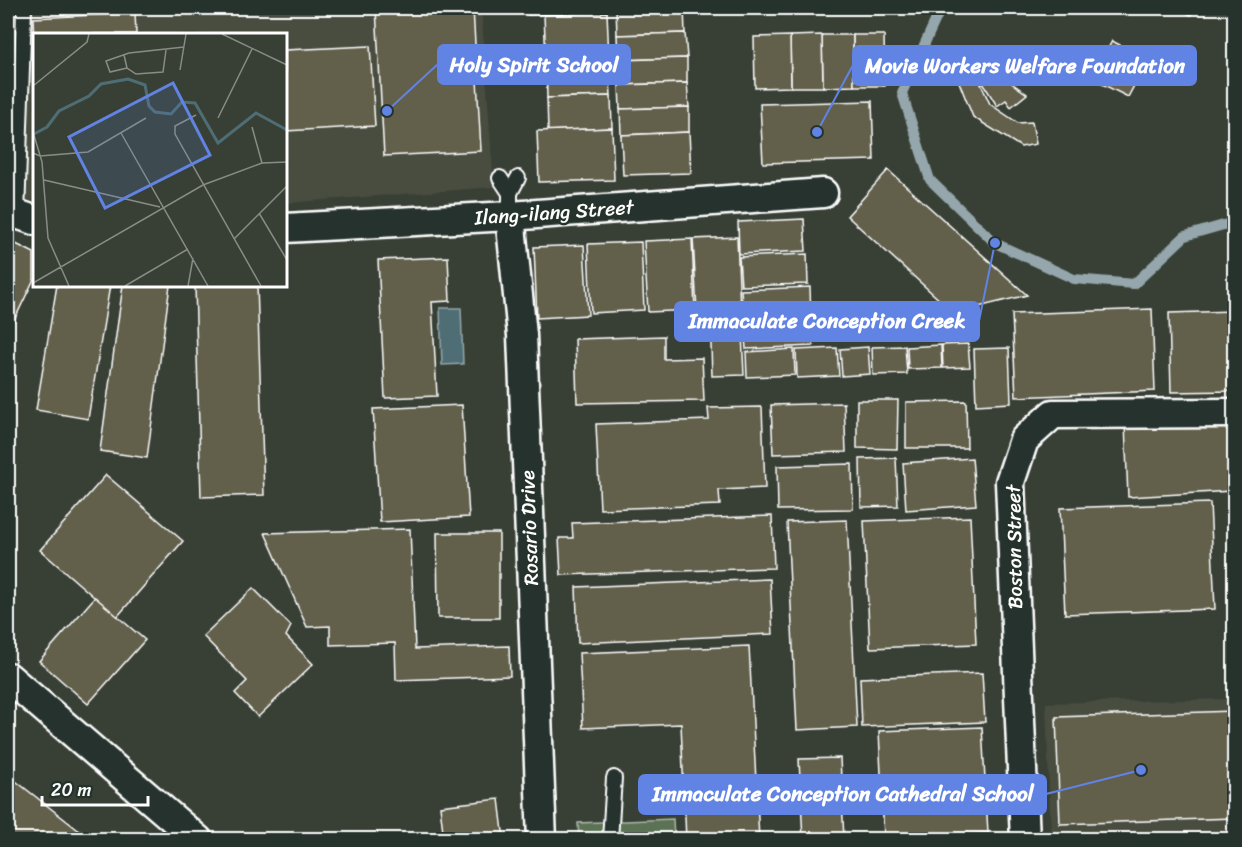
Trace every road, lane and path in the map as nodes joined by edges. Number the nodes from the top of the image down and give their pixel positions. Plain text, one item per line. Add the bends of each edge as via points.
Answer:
1 (24, 8) edge
2 (500, 178) dead end
3 (518, 178) dead end
4 (823, 193) dead end
5 (510, 205) junction
6 (20, 216) edge
7 (286, 228) edge
8 (1234, 413) edge
9 (8, 676) edge
10 (614, 778) dead end
11 (198, 840) edge
12 (542, 840) edge
13 (610, 840) edge
14 (1025, 840) edge

1 - 6 lane
2 - 5 lane
3 - 5 lane
4 - 5 street, Ilang-ilang Street
5 - 7 street, Ilang-ilang Street
5 - 12 street, Rosario Drive via 531,335
8 - 14 street, Boston Street via 1053,414 1024,440 1010,482
9 - 11 street
10 - 13 lane

